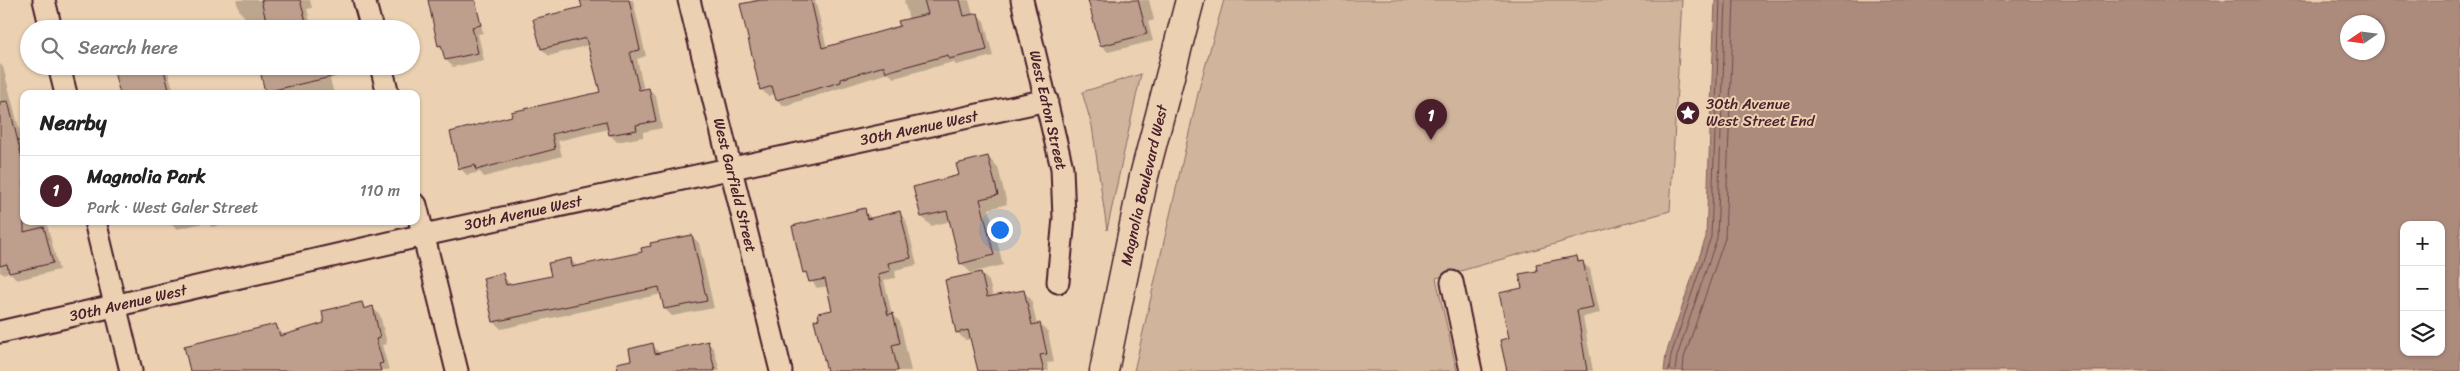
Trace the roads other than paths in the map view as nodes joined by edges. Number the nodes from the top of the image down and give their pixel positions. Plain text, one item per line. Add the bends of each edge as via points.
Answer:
1 (44, 0) edge
2 (364, 0) edge
3 (689, 0) edge
4 (1022, 0) edge
5 (1190, 0) edge
6 (49, 20) edge
7 (370, 20) edge
8 (61, 75) edge
9 (383, 75) edge
10 (65, 90) edge
11 (387, 90) edge
12 (1047, 100) junction
13 (731, 168) junction
14 (420, 220) edge
15 (96, 225) edge
16 (424, 235) junction
17 (1058, 282) dead end
18 (1452, 282) dead end
19 (115, 307) junction
20 (0, 332) edge
21 (131, 371) edge
22 (457, 371) edge
23 (781, 371) edge
24 (1104, 371) edge
25 (1471, 371) edge

1 - 6 street
2 - 7 street
3 - 13 street, West Garfield Street
4 - 12 street, West Eaton Street
5 - 24 main road, Magnolia Boulevard West via 1144,176
8 - 10 street
9 - 11 street
12 - 13 street, 30th Avenue West
12 - 17 street, West Eaton Street via 1062,168 1064,218
13 - 16 street, 30th Avenue West
13 - 23 street, West Garfield Street
14 - 16 street
15 - 19 street
16 - 19 street, 30th Avenue West
16 - 22 street
18 - 25 street
19 - 20 street, 30th Avenue West
19 - 21 street

